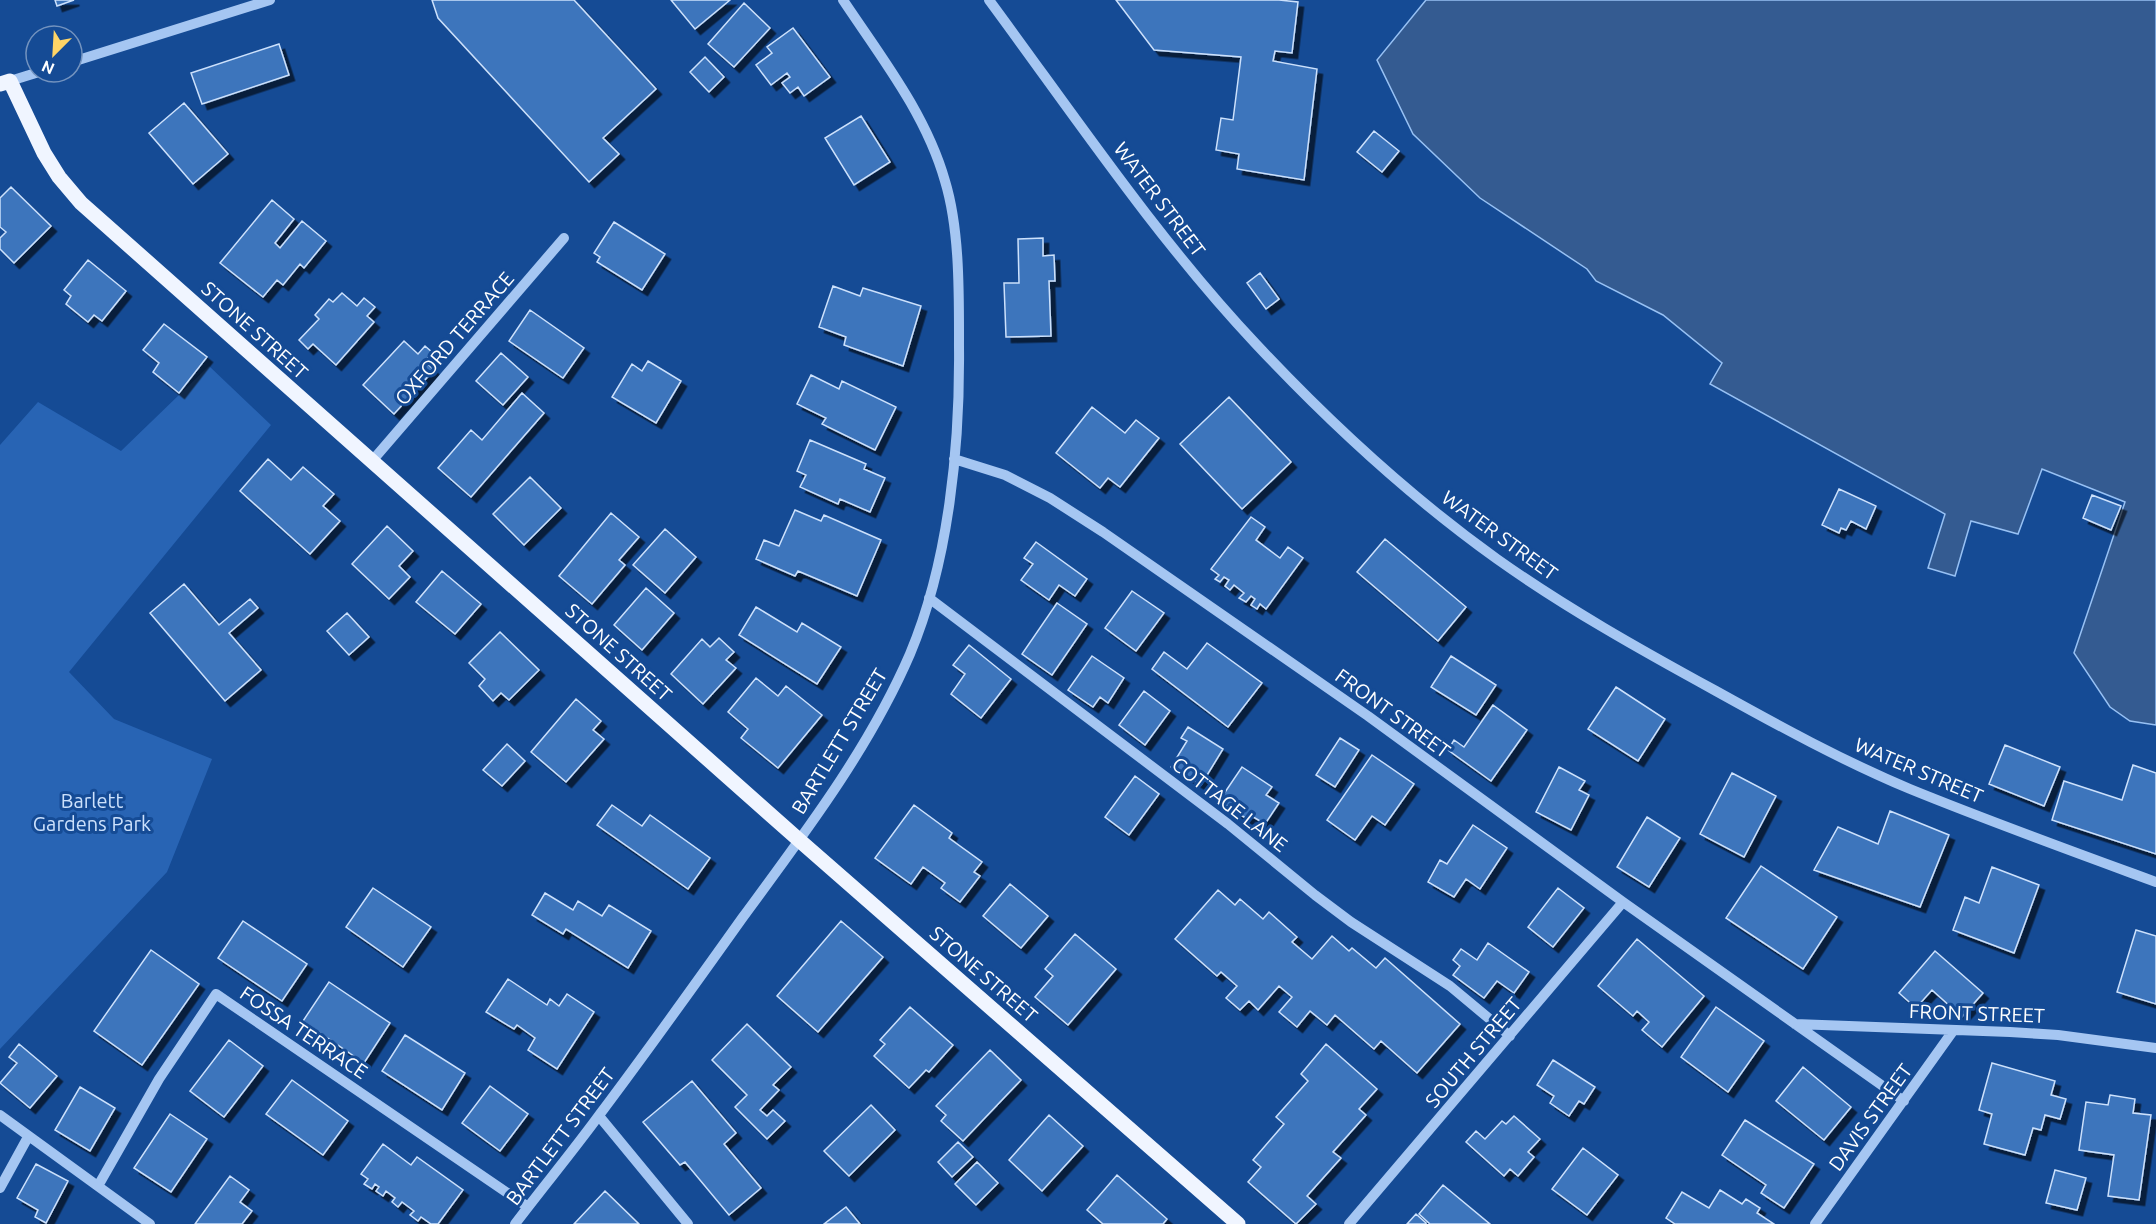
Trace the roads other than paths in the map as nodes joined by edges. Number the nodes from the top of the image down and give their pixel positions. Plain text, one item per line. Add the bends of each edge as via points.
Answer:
1 (270, 0) edge
2 (843, 0) edge
3 (989, 0) edge
4 (84, 58) edge
5 (24, 77) edge
6 (5, 83) edge
7 (564, 238) dead end
8 (954, 459) junction
9 (372, 461) junction
10 (929, 598) junction
11 (799, 840) junction
12 (2156, 882) edge
13 (1623, 902) junction
14 (1795, 1024) junction
15 (1953, 1031) junction
16 (1509, 1036) junction
17 (2156, 1048) edge
18 (1904, 1101) junction
19 (0, 1114) edge
20 (599, 1116) junction
21 (28, 1137) junction
22 (98, 1186) junction
23 (0, 1188) edge
24 (528, 1207) junction
25 (150, 1224) edge
26 (515, 1224) edge
27 (688, 1224) edge
28 (1238, 1224) edge
29 (1349, 1224) edge
30 (1815, 1224) edge

1 - 4 street
2 - 8 street, BARTLETT STREET via 918,117 945,181 955,239 959,306
3 - 12 street, WATER STREET via 1203,284 1367,455 1425,504 1498,559 1582,614 1826,750 1914,790
5 - 6 street
6 - 9 main road, STONE STREET via 59,177 81,203
7 - 9 street, OXFORD TERRACE
8 - 10 street, BARTLETT STREET via 945,526
8 - 13 street, FRONT STREET via 1005,475 1103,532 1368,716
9 - 11 main road, STONE STREET
10 - 11 street, BARTLETT STREET via 885,706
10 - 16 street, COTTAGE LANE via 1228,824 1315,895 1450,986
11 - 20 street, BARTLETT STREET
11 - 28 main road, STONE STREET
13 - 14 street, FRONT STREET
13 - 16 street, SOUTH STREET
14 - 15 street, FRONT STREET
14 - 18 street, FRONT STREET
15 - 17 street, FRONT STREET via 2058,1035
15 - 18 street, DAVIS STREET
16 - 29 street, SOUTH STREET
18 - 30 street, DAVIS STREET
19 - 21 street
20 - 24 street, BARTLETT STREET
20 - 27 street
21 - 22 street
21 - 23 street
22 - 24 street, FOSSA TERRACE via 159,1079 216,994
22 - 25 street
24 - 26 street, BARTLETT STREET

